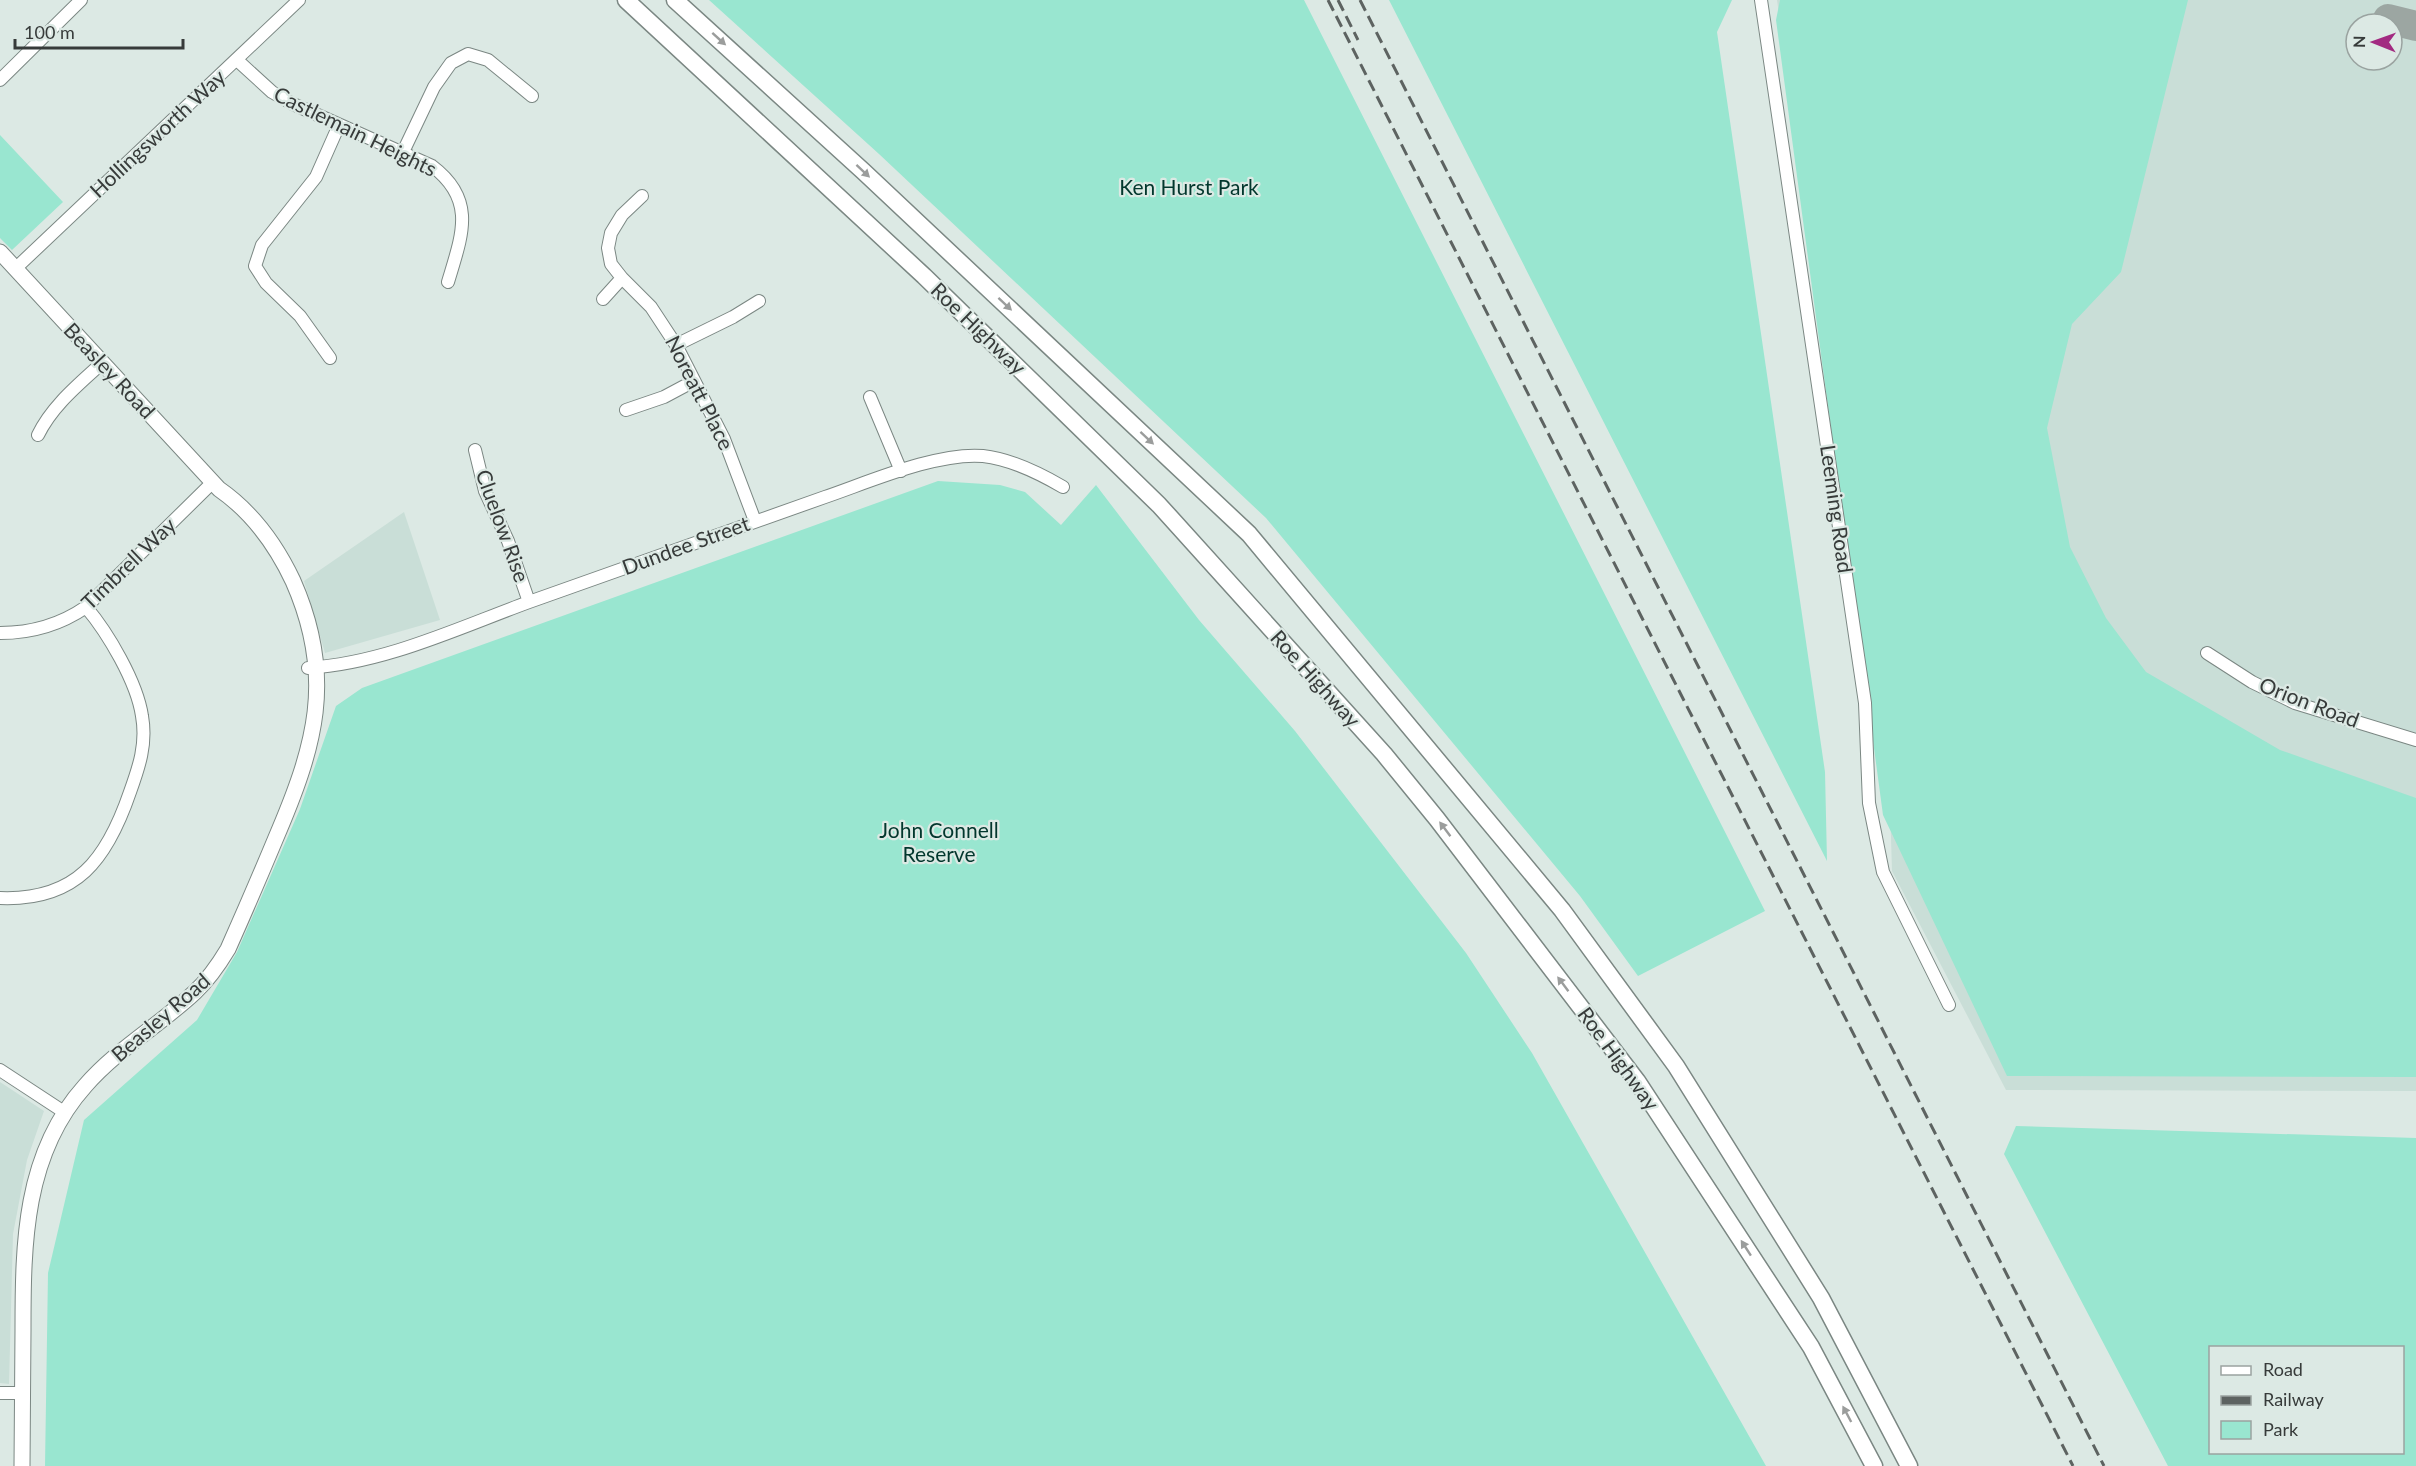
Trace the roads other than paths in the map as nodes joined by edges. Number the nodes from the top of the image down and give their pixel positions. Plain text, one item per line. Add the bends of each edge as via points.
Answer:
1 (81, 0) edge
2 (299, 0) edge
3 (626, 0) edge
4 (675, 0) edge
5 (1761, 0) edge
6 (237, 60) junction
7 (0, 80) edge
8 (532, 96) dead end
9 (339, 125) junction
10 (403, 152) junction
11 (642, 196) dead end
12 (0, 252) edge
13 (16, 268) junction
14 (622, 279) junction
15 (448, 282) dead end
16 (603, 299) dead end
17 (759, 301) dead end
18 (676, 345) junction
19 (330, 358) dead end
20 (102, 363) junction
21 (694, 381) junction
22 (870, 397) dead end
23 (626, 410) dead end
24 (38, 435) dead end
25 (475, 450) dead end
26 (901, 471) junction
27 (216, 486) junction
28 (1063, 487) dead end
29 (755, 521) junction
30 (529, 602) junction
31 (86, 607) junction
32 (0, 633) edge
33 (2207, 653) dead end
34 (312, 667) junction
35 (2416, 740) edge
36 (0, 898) edge
37 (1949, 1005) dead end
38 (0, 1070) edge
39 (61, 1110) junction
40 (13, 1393) edge
41 (15, 1466) edge
42 (22, 1466) edge
43 (1874, 1466) edge
44 (1909, 1466) edge

1 - 7 street
2 - 6 street, Hollingsworth Way
43 -> 3 highway, Roe Highway via 1811,1347 1637,1081 1384,754 1159,505 924,276
4 -> 44 highway, Roe Highway via 1249,534 1562,910 1676,1066 1821,1298
5 - 37 street, Leeming Road via 1865,703 1869,803 1883,872
6 - 9 street, Castlemain Heights via 272,92
6 - 13 street, Hollingsworth Way
8 - 10 street via 488,60 468,54 451,63 434,87
9 - 10 street, Castlemain Heights
9 - 19 street via 316,177 262,245 255,266 266,283 300,316
10 - 15 street, Castlemain Heights via 447,177 456,191 462,236
11 - 14 street, Noreatt Place via 622,215 611,233 611,264
12 - 13 main road, Beasley Road
13 - 20 main road, Beasley Road
14 - 16 street
14 - 18 street, Noreatt Place via 651,307
17 - 18 street
18 - 21 street, Noreatt Place
20 - 24 street via 57,406
20 - 27 main road, Beasley Road
21 - 23 street
21 - 29 street, Noreatt Place via 724,439
22 - 26 street
25 - 30 street, Cluelow Rise via 485,491
26 - 28 street, Dundee Street via 955,457 983,456 1038,472
26 - 29 street, Dundee Street
27 - 31 street, Timbrell Way
27 - 34 main road, Beasley Road via 270,556 289,592
29 - 30 street, Dundee Street
30 - 34 street, Dundee Street via 369,658
31 - 32 street, Timbrell Way via 52,625
31 - 36 street via 137,692 143,718 140,766 113,836 93,865 51,891 22,899
33 - 35 street, Orion Road via 2295,703
34 - 39 main road, Beasley Road via 306,721 294,774 221,944 184,991 111,1048 79,1080
38 - 39 street
39 - 40 main road, Beasley Road via 44,1130 20,1207
40 - 41 main road, Beasley Road
40 - 42 main road, Beasley Road

